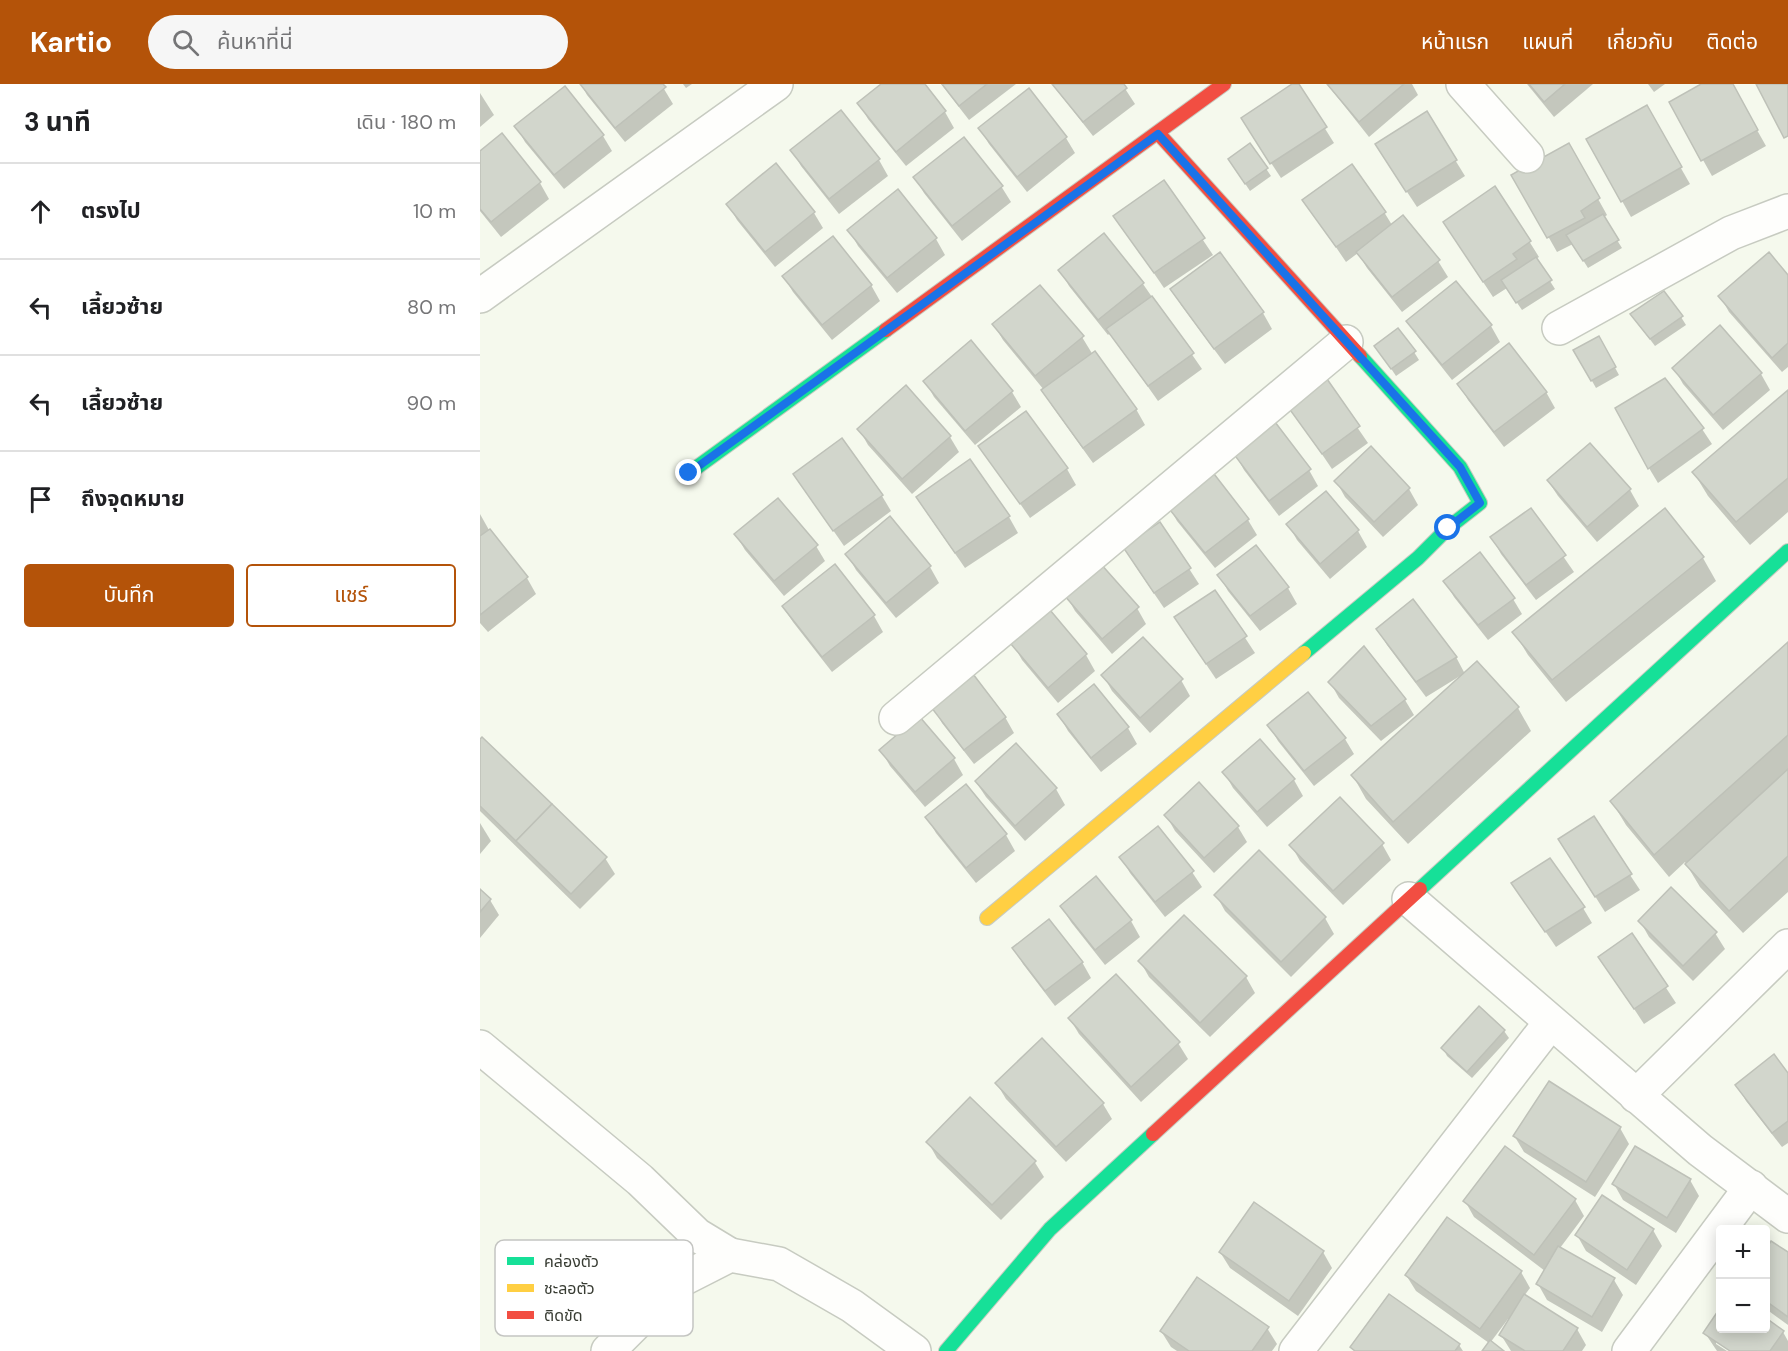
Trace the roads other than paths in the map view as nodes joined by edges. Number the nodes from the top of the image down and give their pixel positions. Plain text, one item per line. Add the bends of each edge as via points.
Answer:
1 (776, 84) edge
2 (1224, 84) edge
3 (1463, 84) edge
4 (1158, 134) junction
5 (1527, 156) dead end
6 (1788, 211) edge
7 (483, 287) edge
8 (1559, 328) dead end
9 (1346, 342) junction
10 (689, 473) dead end
11 (1788, 551) edge
12 (896, 718) dead end
13 (1409, 899) junction
14 (987, 918) dead end
15 (1788, 946) edge
16 (1551, 1022) junction
17 (480, 1047) edge
18 (1636, 1096) junction
19 (1751, 1187) junction
20 (1788, 1216) edge
21 (730, 1255) junction
22 (693, 1274) edge
23 (623, 1336) edge
24 (608, 1351) edge
25 (914, 1351) edge
26 (946, 1351) edge
27 (1296, 1351) edge
28 (1629, 1351) edge

1 - 7 street
2 - 4 street
3 - 5 street
4 - 9 street
4 - 10 street
6 - 8 street via 1731,233
9 - 12 street
9 - 14 street via 1460,467 1480,503
11 - 13 street
13 - 16 street
13 - 26 street via 1050,1229
15 - 18 street
16 - 18 street
16 - 27 street
17 - 21 street via 640,1180 697,1235
18 - 19 street
19 - 20 street
19 - 28 street
21 - 22 street
21 - 25 street via 779,1264 852,1306
23 - 24 street

